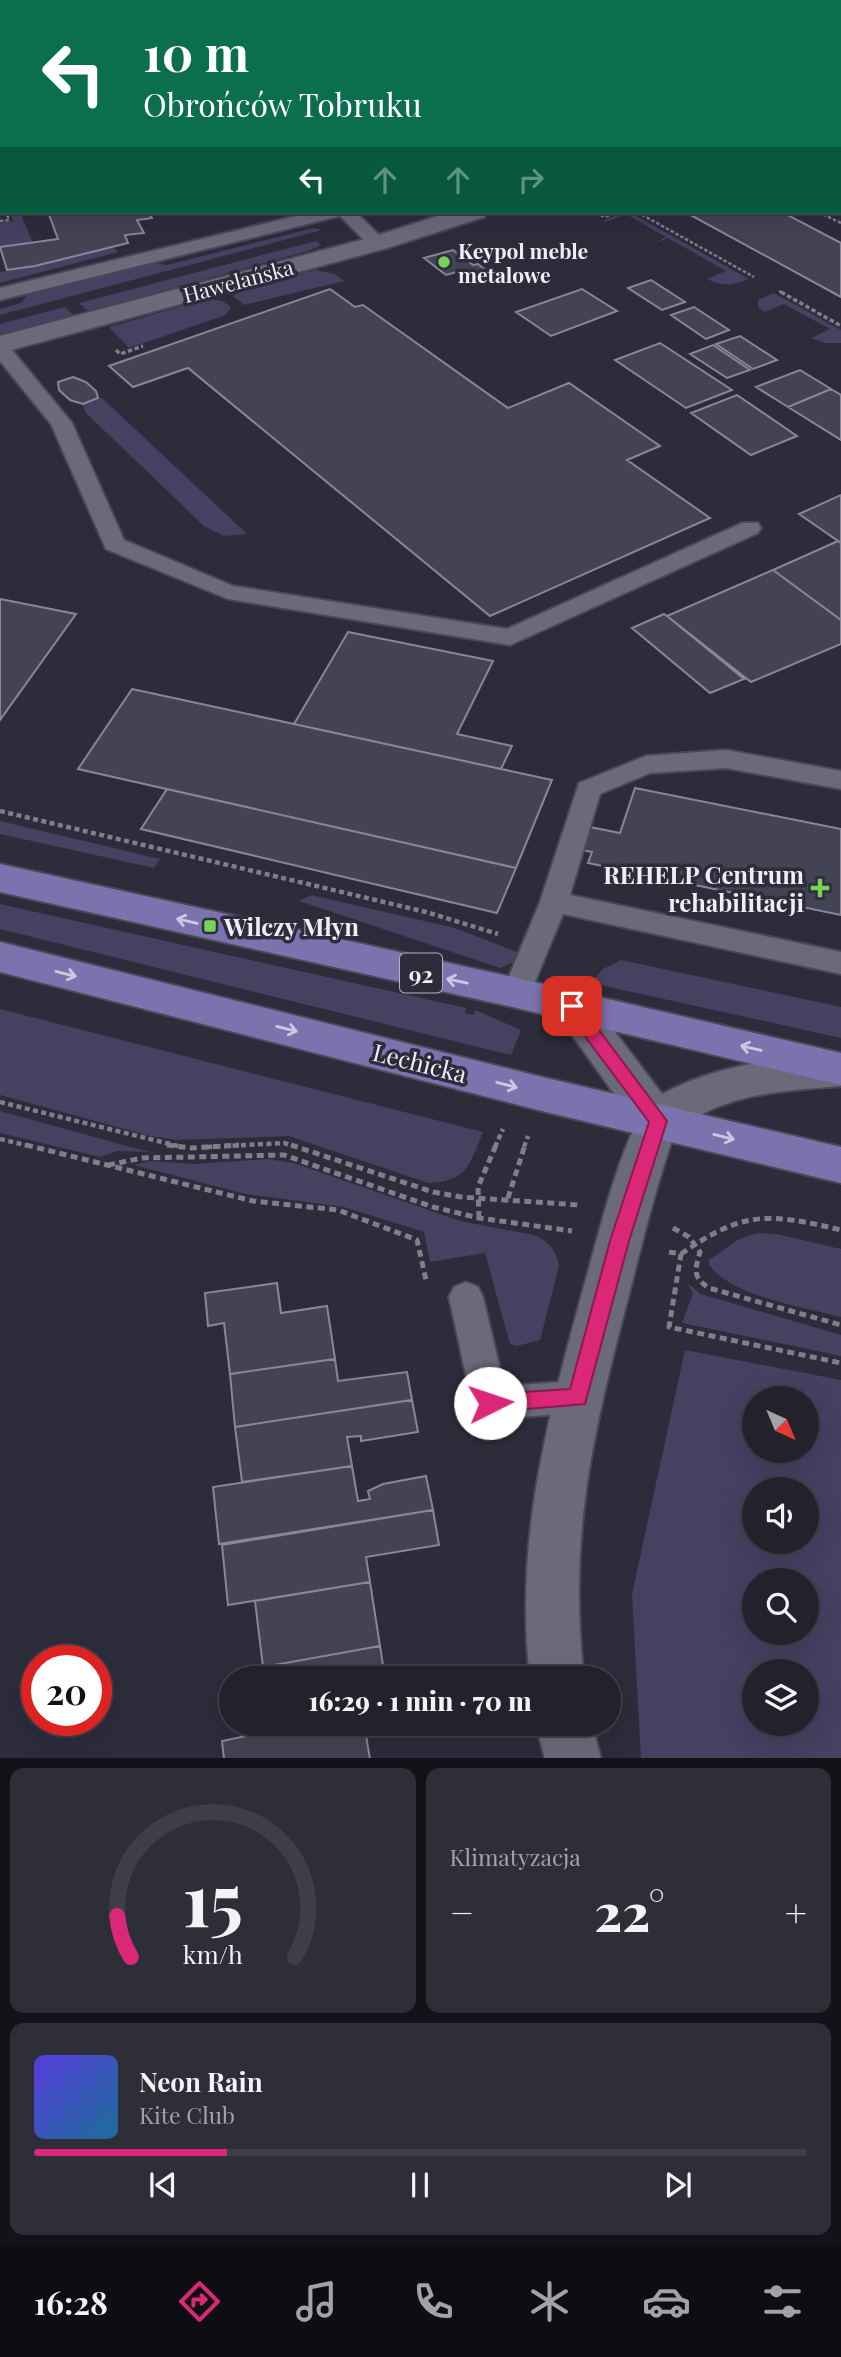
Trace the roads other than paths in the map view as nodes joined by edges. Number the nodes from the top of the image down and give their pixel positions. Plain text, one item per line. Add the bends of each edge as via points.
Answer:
1 (320, 214) edge
2 (348, 214) edge
3 (469, 214) edge
4 (378, 243) junction
5 (0, 294) edge
6 (0, 346) edge
7 (750, 528) dead end
8 (841, 780) edge
9 (0, 878) edge
10 (554, 902) junction
11 (0, 957) edge
12 (841, 963) edge
13 (517, 993) junction
14 (572, 1006) junction
15 (841, 1070) edge
16 (658, 1121) junction
17 (841, 1165) edge
18 (466, 1297) road end
19 (578, 1397) junction
20 (555, 1666) edge
21 (568, 1736) edge
22 (573, 1758) edge

1 - 5 lane via 227,229
2 - 4 lane
3 - 4 street, Hawelańska
4 - 6 street, Hawelańska
6 - 7 lane via 61,423 114,544 228,592 510,637
8 - 10 lane via 726,759 646,765 588,789
13 -> 9 main road, 92
10 - 12 lane
10 - 13 lane
11 -> 16 main road, Lechicka
13 - 14 main road, 92
15 -> 14 main road, 92
14 - 16 street
15 - 16 street via 777,1074 739,1082 687,1100
16 -> 17 main road, Lechicka
16 - 19 street
18 - 19 lane via 490,1403
19 - 20 street via 556,1497 551,1637
21 - 22 street

